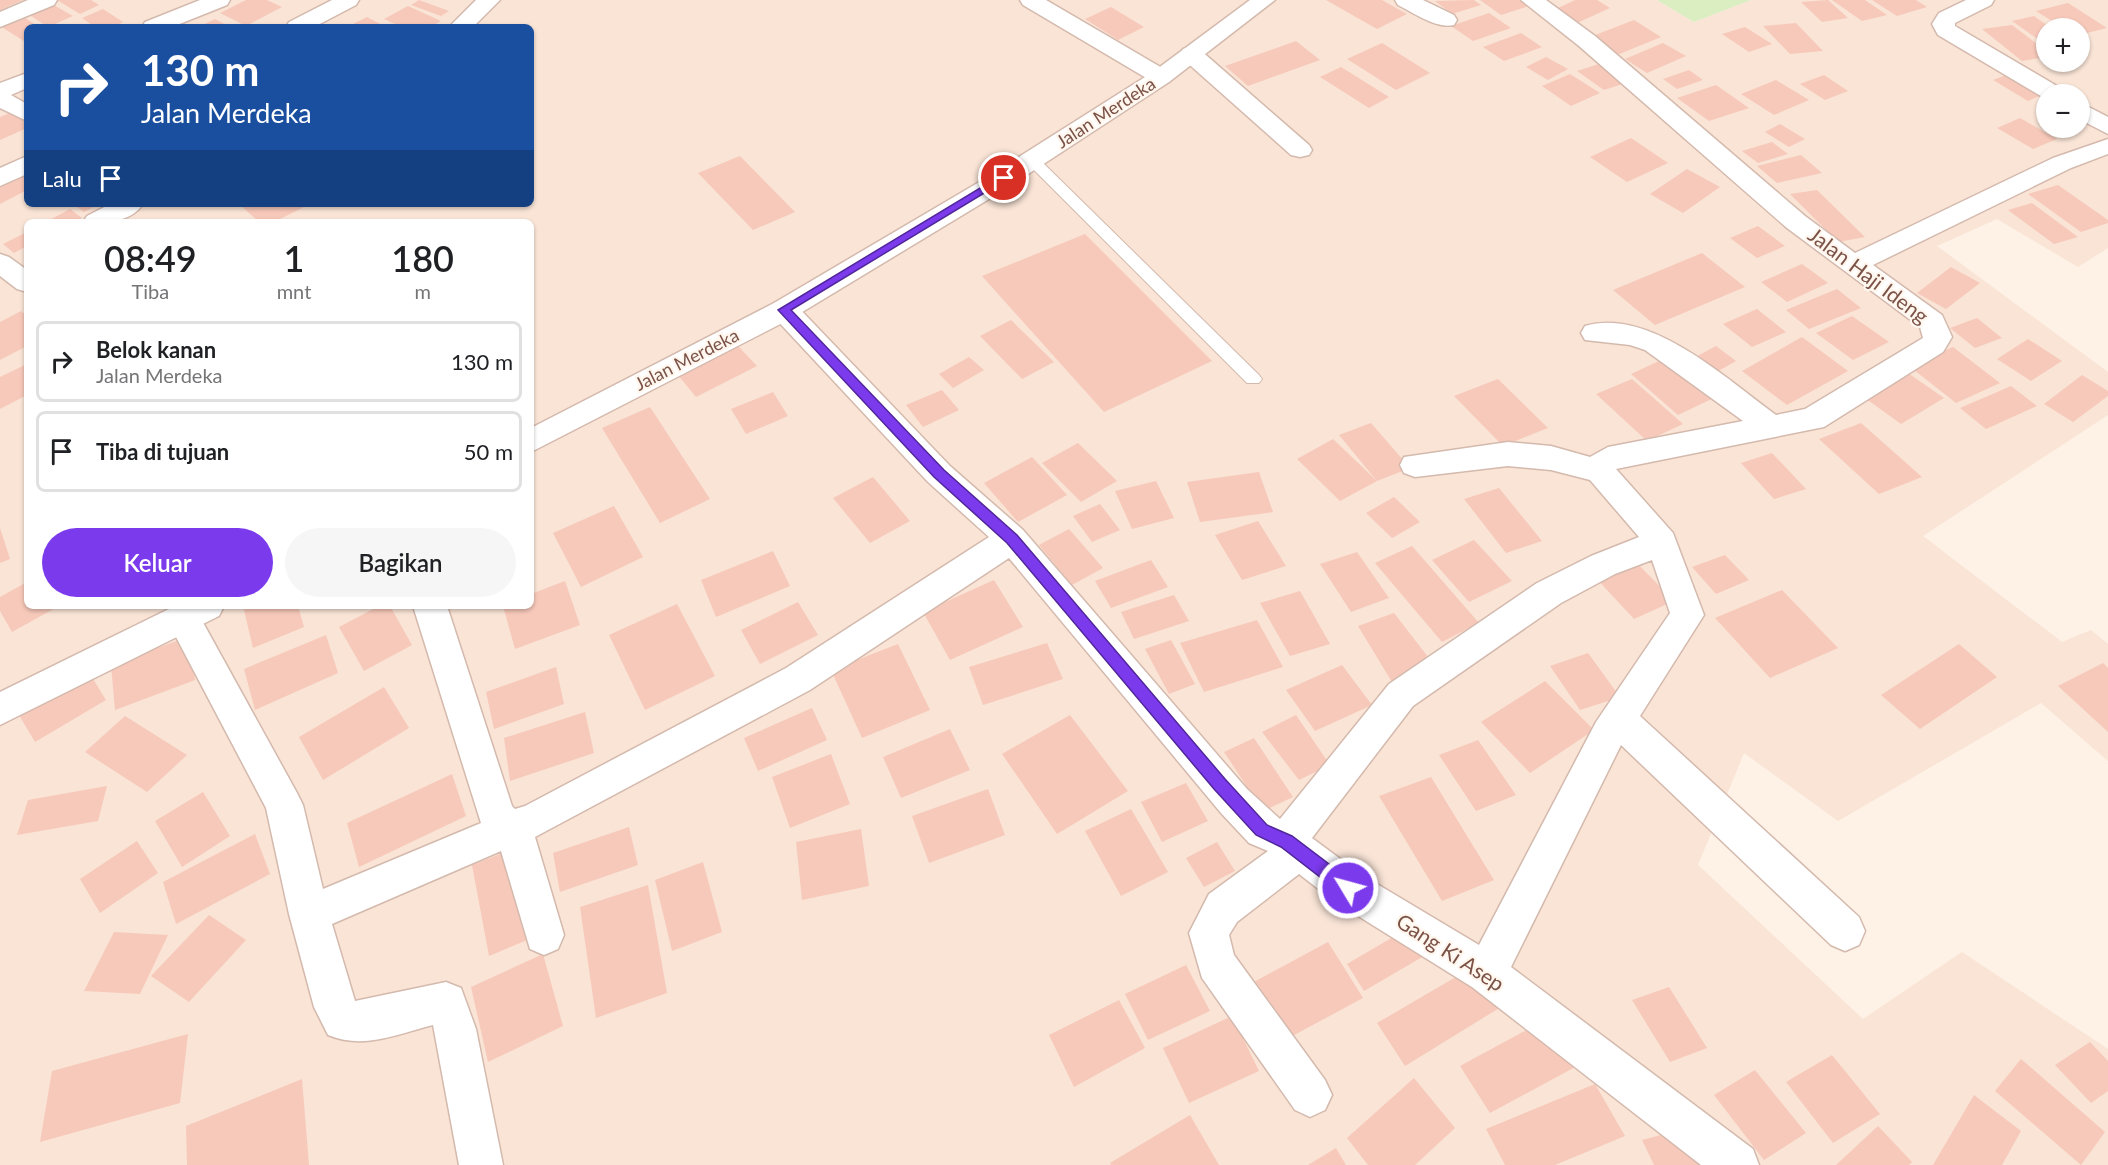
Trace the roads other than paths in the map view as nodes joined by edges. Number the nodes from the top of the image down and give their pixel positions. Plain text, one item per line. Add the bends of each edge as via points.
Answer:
1 (46, 0) edge
2 (219, 0) edge
3 (348, 0) edge
4 (489, 0) edge
5 (1031, 0) edge
6 (1264, 0) edge
7 (1406, 0) edge
8 (1532, 0) edge
9 (1983, 0) edge
10 (0, 20) edge
11 (1446, 21) dead end
12 (160, 24) edge
13 (303, 24) edge
14 (463, 24) edge
15 (1191, 54) junction
16 (1161, 77) junction
17 (24, 81) edge
18 (2037, 84) edge
19 (0, 91) edge
20 (0, 98) edge
21 (24, 112) edge
22 (2090, 116) edge
23 (2108, 127) edge
24 (2108, 146) edge
25 (1300, 150) dead end
26 (1032, 160) junction
27 (24, 166) edge
28 (0, 178) edge
29 (124, 207) edge
30 (102, 219) edge
31 (1854, 264) junction
32 (784, 310) junction
33 (1595, 333) dead end
34 (1253, 379) dead end
35 (1773, 428) junction
36 (534, 439) edge
37 (1415, 465) dead end
38 (1600, 471) junction
39 (1012, 539) junction
40 (1662, 542) junction
41 (431, 609) edge
42 (195, 612) edge
43 (0, 709) edge
44 (1618, 719) junction
45 (508, 829) junction
46 (1293, 846) junction
47 (309, 914) junction
48 (1845, 931) dead end
49 (544, 934) dead end
50 (1486, 973) junction
51 (1310, 1095) dead end
52 (481, 1165) edge
53 (1737, 1165) edge

1 - 10 street
2 - 12 street
3 - 13 street
4 - 14 street
5 - 16 street
6 - 15 street, Jalan Merdeka
7 - 11 street
8 - 31 street, Jalan Haji Ideng via 1587,41 1796,222
9 - 18 street via 1947,18 1943,24 1946,30
15 - 16 street, Jalan Merdeka
15 - 25 street
16 - 26 street, Jalan Merdeka
17 - 19 street
20 - 21 street
22 - 23 street
24 - 31 street via 2062,163
26 - 32 street, Jalan Merdeka
26 - 34 lane
27 - 28 street
29 - 30 street
31 - 35 street, Jalan Haji Ideng via 1932,322 1938,337 1933,345 1814,419
32 - 36 street, Jalan Merdeka
32 - 39 street, Gang Ki Asep via 939,474
33 - 35 street via 1632,335 1655,343
35 - 38 street, Jalan Haji Ideng via 1608,459 1601,464
37 - 38 street via 1508,454 1551,458
38 - 40 street
39 - 45 street via 798,679 535,820
39 - 46 street, Gang Ki Asep via 1234,801 1262,830
40 - 44 street via 1687,615
40 - 46 street via 1549,593 1401,694
41 - 45 street via 498,816
42 - 43 street
42 - 47 street via 284,805
44 - 48 street
44 - 50 street
45 - 47 street
45 - 49 street via 521,848
46 - 50 street, Gang Ki Asep via 1348,888
46 - 51 street via 1224,908 1209,933 1216,964
47 - 52 street via 334,1007 343,1020 356,1024 428,1004 446,1003
50 - 53 street, Gang Ki Asep

